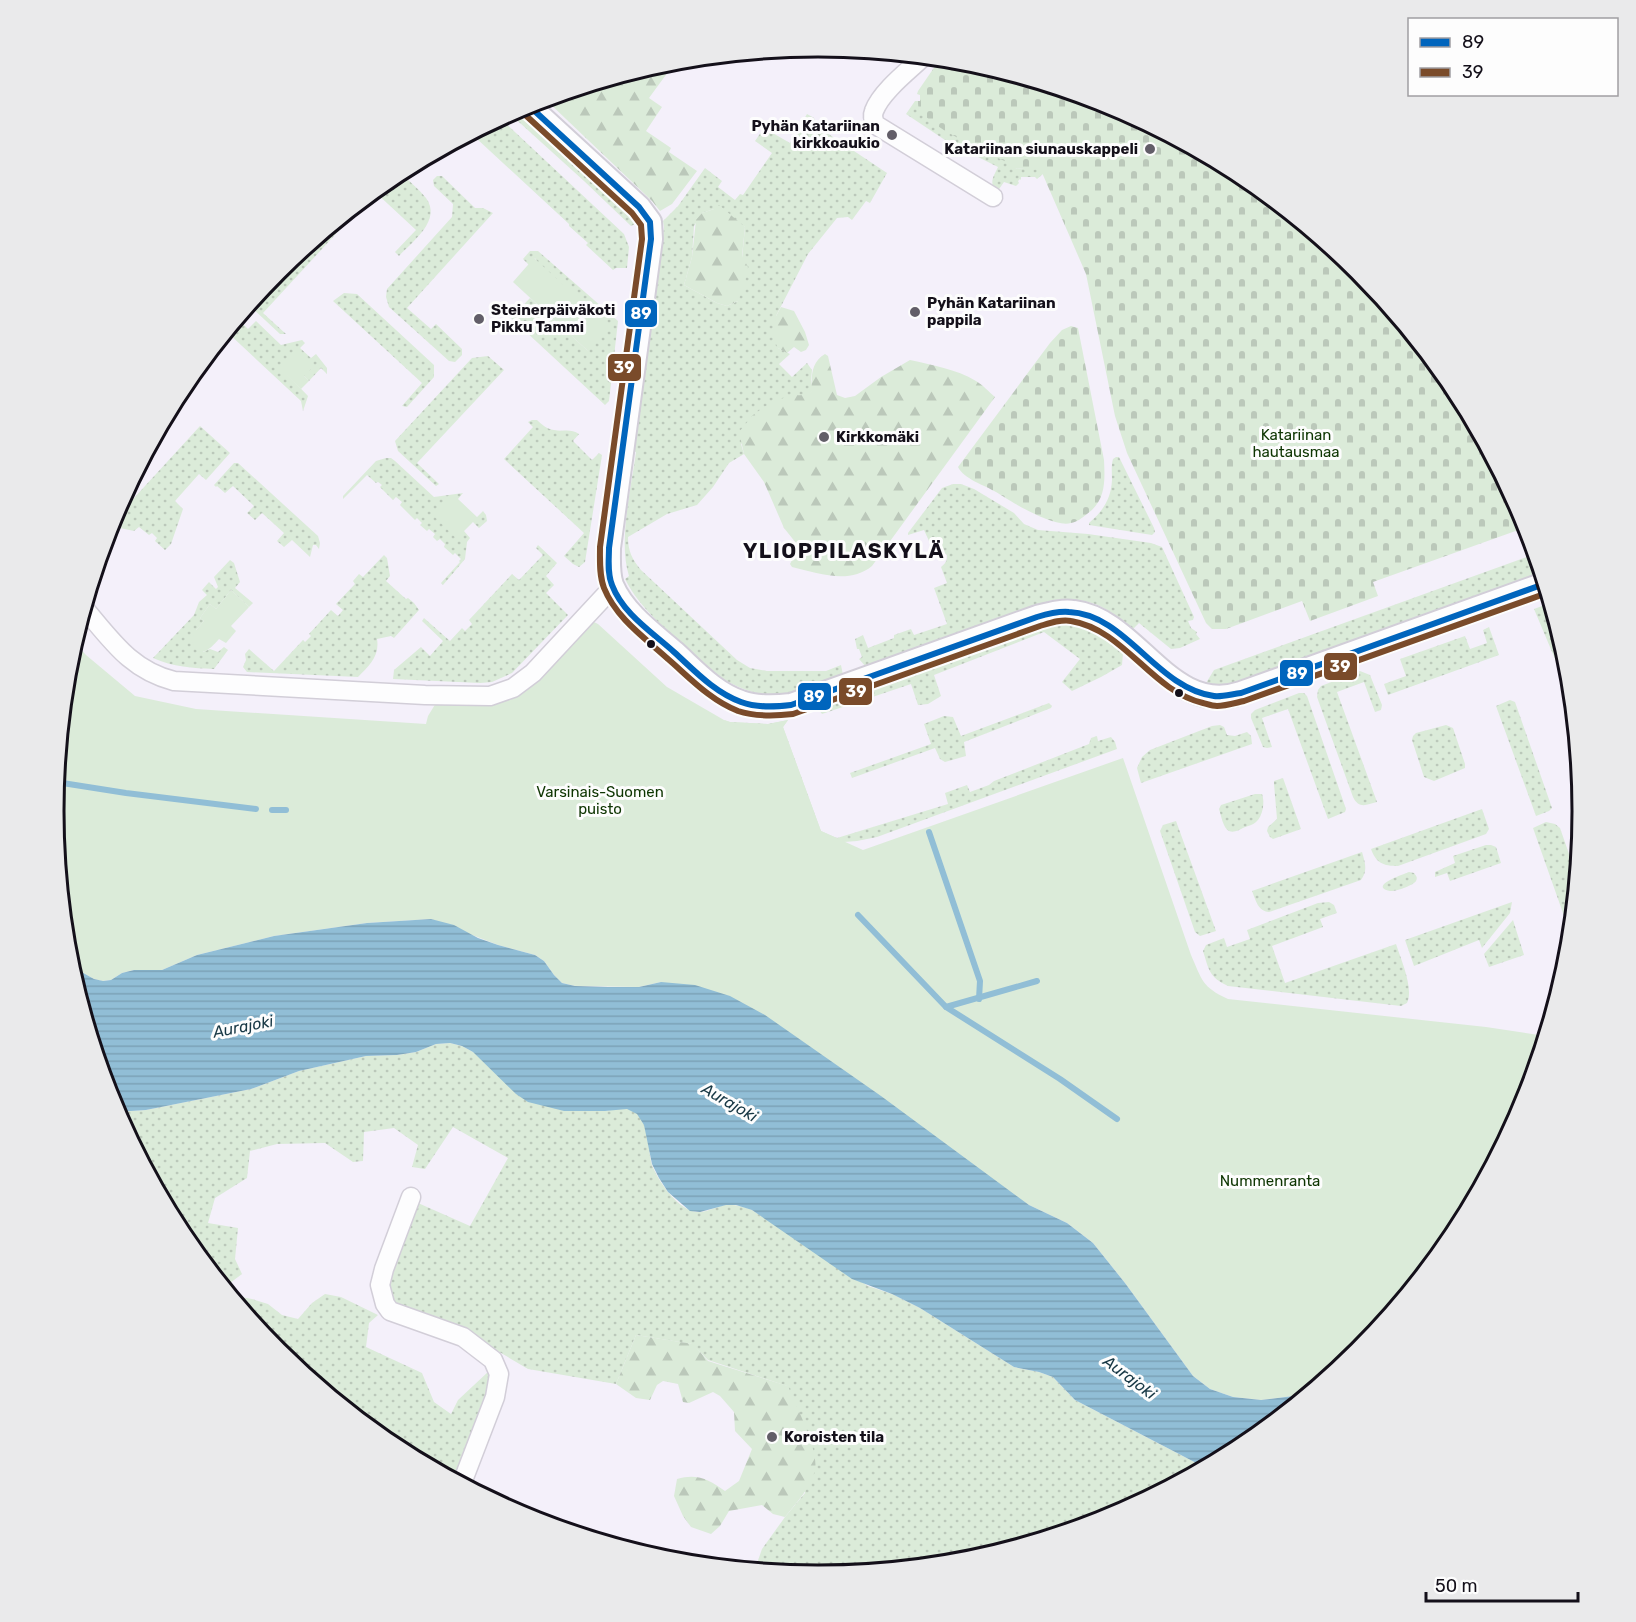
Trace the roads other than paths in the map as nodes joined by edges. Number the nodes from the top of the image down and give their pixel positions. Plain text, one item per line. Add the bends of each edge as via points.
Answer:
1 (917, 63) edge
2 (535, 112) edge
3 (993, 196) dead end
4 (613, 586) junction
5 (1537, 586) edge
6 (90, 615) edge
7 (411, 1197) dead end
8 (465, 1476) edge

1 - 3 street via 885,94 874,111 876,125
2 - 4 street via 639,207 652,231 609,548
4 - 5 street via 641,623 713,687 758,707 791,705 1038,617 1062,612 1096,619 1185,688 1203,696 1232,696
4 - 6 street via 533,673 513,688 490,696 174,681 135,664
7 - 8 street via 384,1269 380,1286 385,1304 390,1311 463,1337 493,1360 499,1374 495,1398

